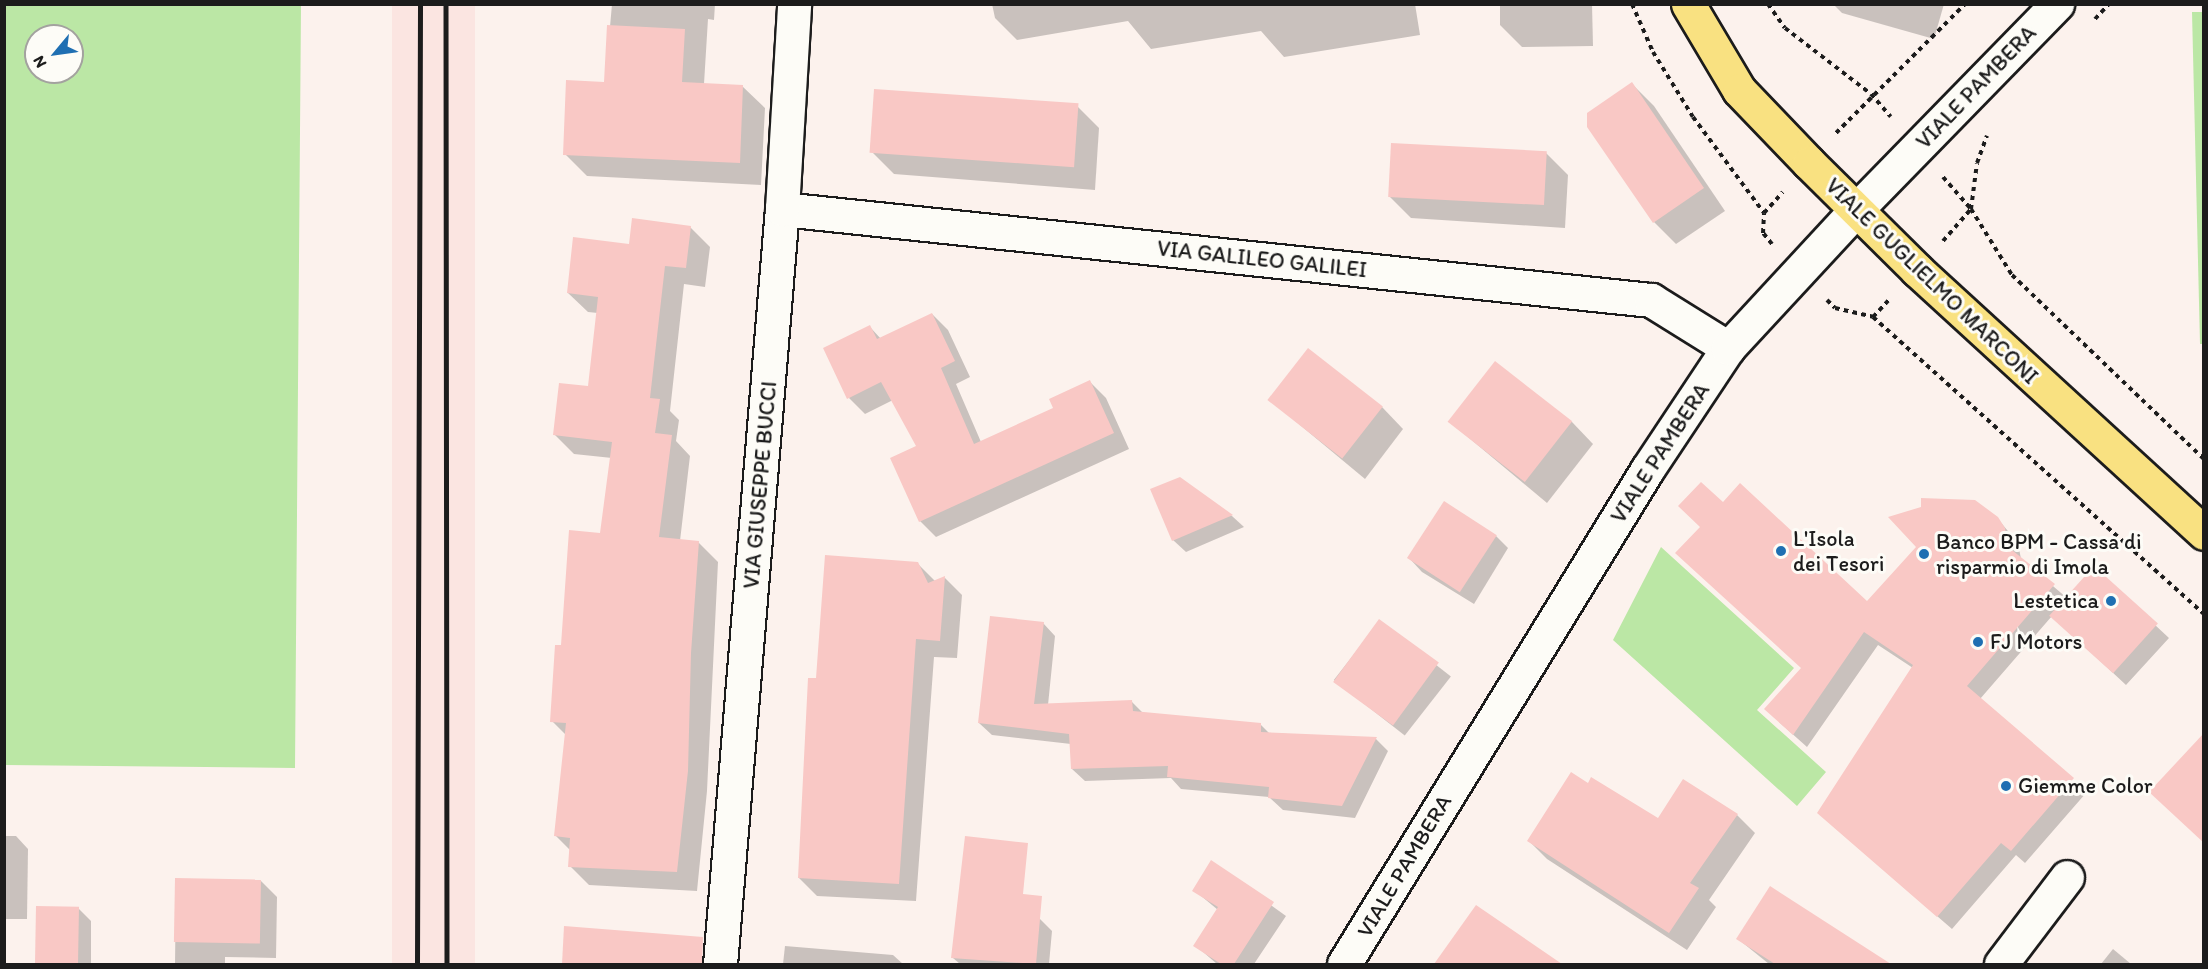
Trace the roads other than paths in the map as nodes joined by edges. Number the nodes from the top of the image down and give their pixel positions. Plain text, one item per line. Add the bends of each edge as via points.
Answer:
1 (794, 4) edge
2 (1688, 4) edge
3 (2056, 4) edge
4 (782, 209) junction
5 (1856, 210) junction
6 (1728, 348) junction
7 (2204, 533) edge
8 (2067, 877) dead end
9 (720, 964) edge
10 (1344, 964) edge
11 (2001, 964) edge

1 - 4 street, VIA GIUSEPPE BUCCI
2 - 5 main road, VIALE GUGLIELMO MARCONI via 1739,90
3 - 5 street, VIALE PAMBERA
4 - 6 street, VIA GALILEO GALILEI via 1651,300
4 - 9 street, VIA GIUSEPPE BUCCI
5 - 6 street, VIALE PAMBERA
5 - 7 main road, VIALE GUGLIELMO MARCONI
6 - 10 street, VIALE PAMBERA via 1641,480
8 - 11 street

